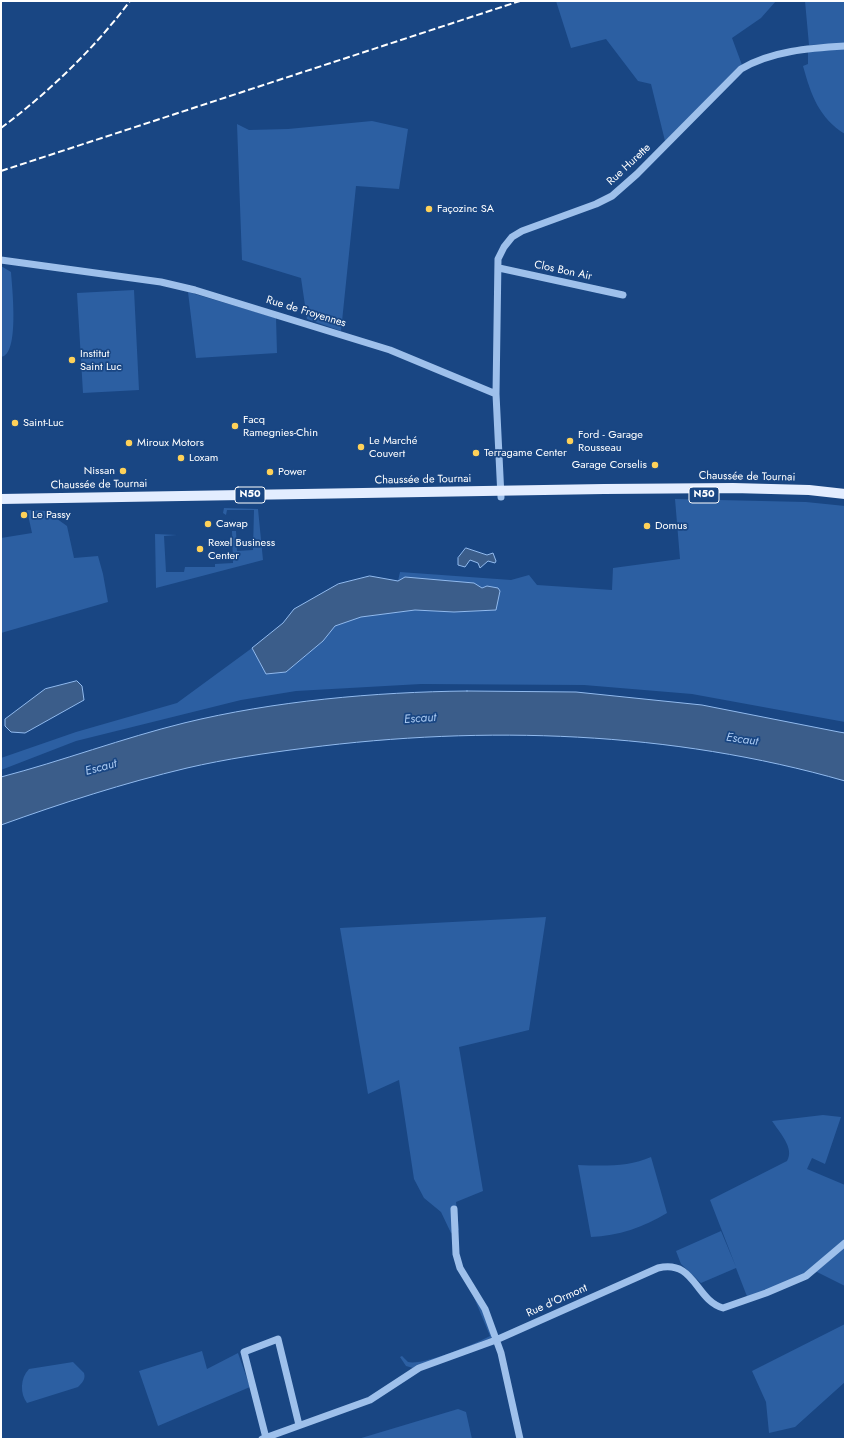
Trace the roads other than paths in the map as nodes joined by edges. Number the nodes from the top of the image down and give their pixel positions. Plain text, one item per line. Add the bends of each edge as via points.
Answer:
1 (845, 46) edge
2 (1, 260) edge
3 (499, 268) junction
4 (624, 295) dead end
5 (496, 394) junction
6 (500, 494) junction
7 (845, 494) edge
8 (1, 499) edge
9 (845, 500) edge
10 (1, 505) edge
11 (454, 1209) dead end
12 (845, 1244) edge
13 (496, 1340) junction
14 (299, 1425) junction
15 (264, 1438) edge
16 (520, 1439) edge

1 - 3 street, Rue Hurette via 810,48 768,57 741,69 612,196 512,237 498,259
2 - 5 street, Rue de Froyennes via 161,282 195,290 390,350
3 - 4 street, Clos Bon Air
3 - 5 street, Rue Hurette
5 - 6 street
6 - 7 main road, Chaussée de Tournai / N50 via 733,488 809,490
6 - 8 main road, Chaussée de Tournai / N50
6 - 9 main road, Chaussée de Tournai / N50 via 733,494
6 - 10 main road, Chaussée de Tournai / N50
11 - 13 street via 456,1254 460,1268 482,1303
12 - 13 street, Rue d'Ormont via 806,1276 723,1308 711,1300 683,1270 677,1266 665,1266
13 - 14 street, Rue d'Ormont via 420,1368 370,1400
13 - 16 street
14 - 15 street, Rue d'Ormont
14 - 15 street via 278,1339 244,1352

